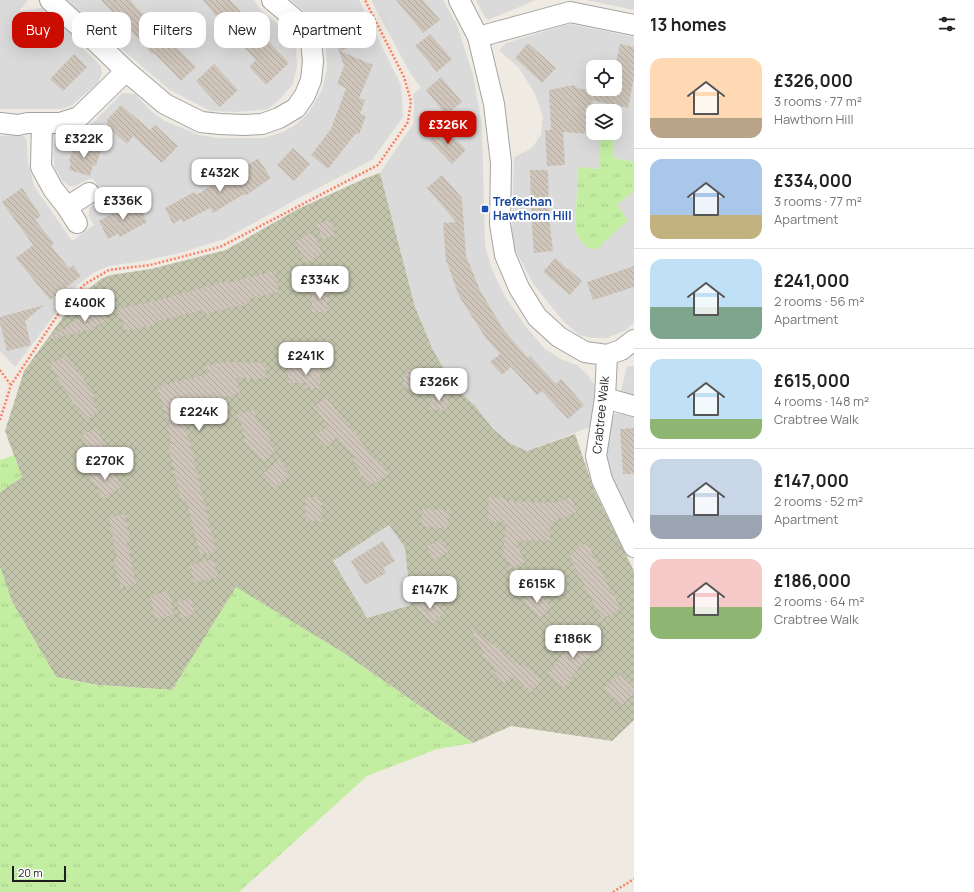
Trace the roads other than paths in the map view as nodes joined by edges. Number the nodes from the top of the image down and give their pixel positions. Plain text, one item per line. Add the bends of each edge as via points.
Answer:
1 (50, 0) edge
2 (272, 0) edge
3 (459, 0) edge
4 (634, 25) edge
5 (478, 37) junction
6 (126, 71) junction
7 (0, 123) edge
8 (42, 123) junction
9 (89, 193) dead end
10 (634, 340) edge
11 (607, 355) junction
12 (605, 398) junction
13 (634, 406) edge
14 (634, 547) edge

1 - 6 street
2 - 6 street via 302,25 311,41 313,61 311,80 305,95 296,108 279,118 262,124 201,122 165,104
3 - 5 street
4 - 5 street via 570,12
5 - 11 street via 494,104 501,163 500,224 505,255 519,288 537,317 559,337 585,352
6 - 8 street via 79,118 60,123
7 - 8 street
8 - 9 street via 41,166 53,190 72,215
10 - 11 street via 621,350
11 - 12 street, Crabtree Walk
12 - 13 street
12 - 14 street, Crabtree Walk via 596,456 602,480

